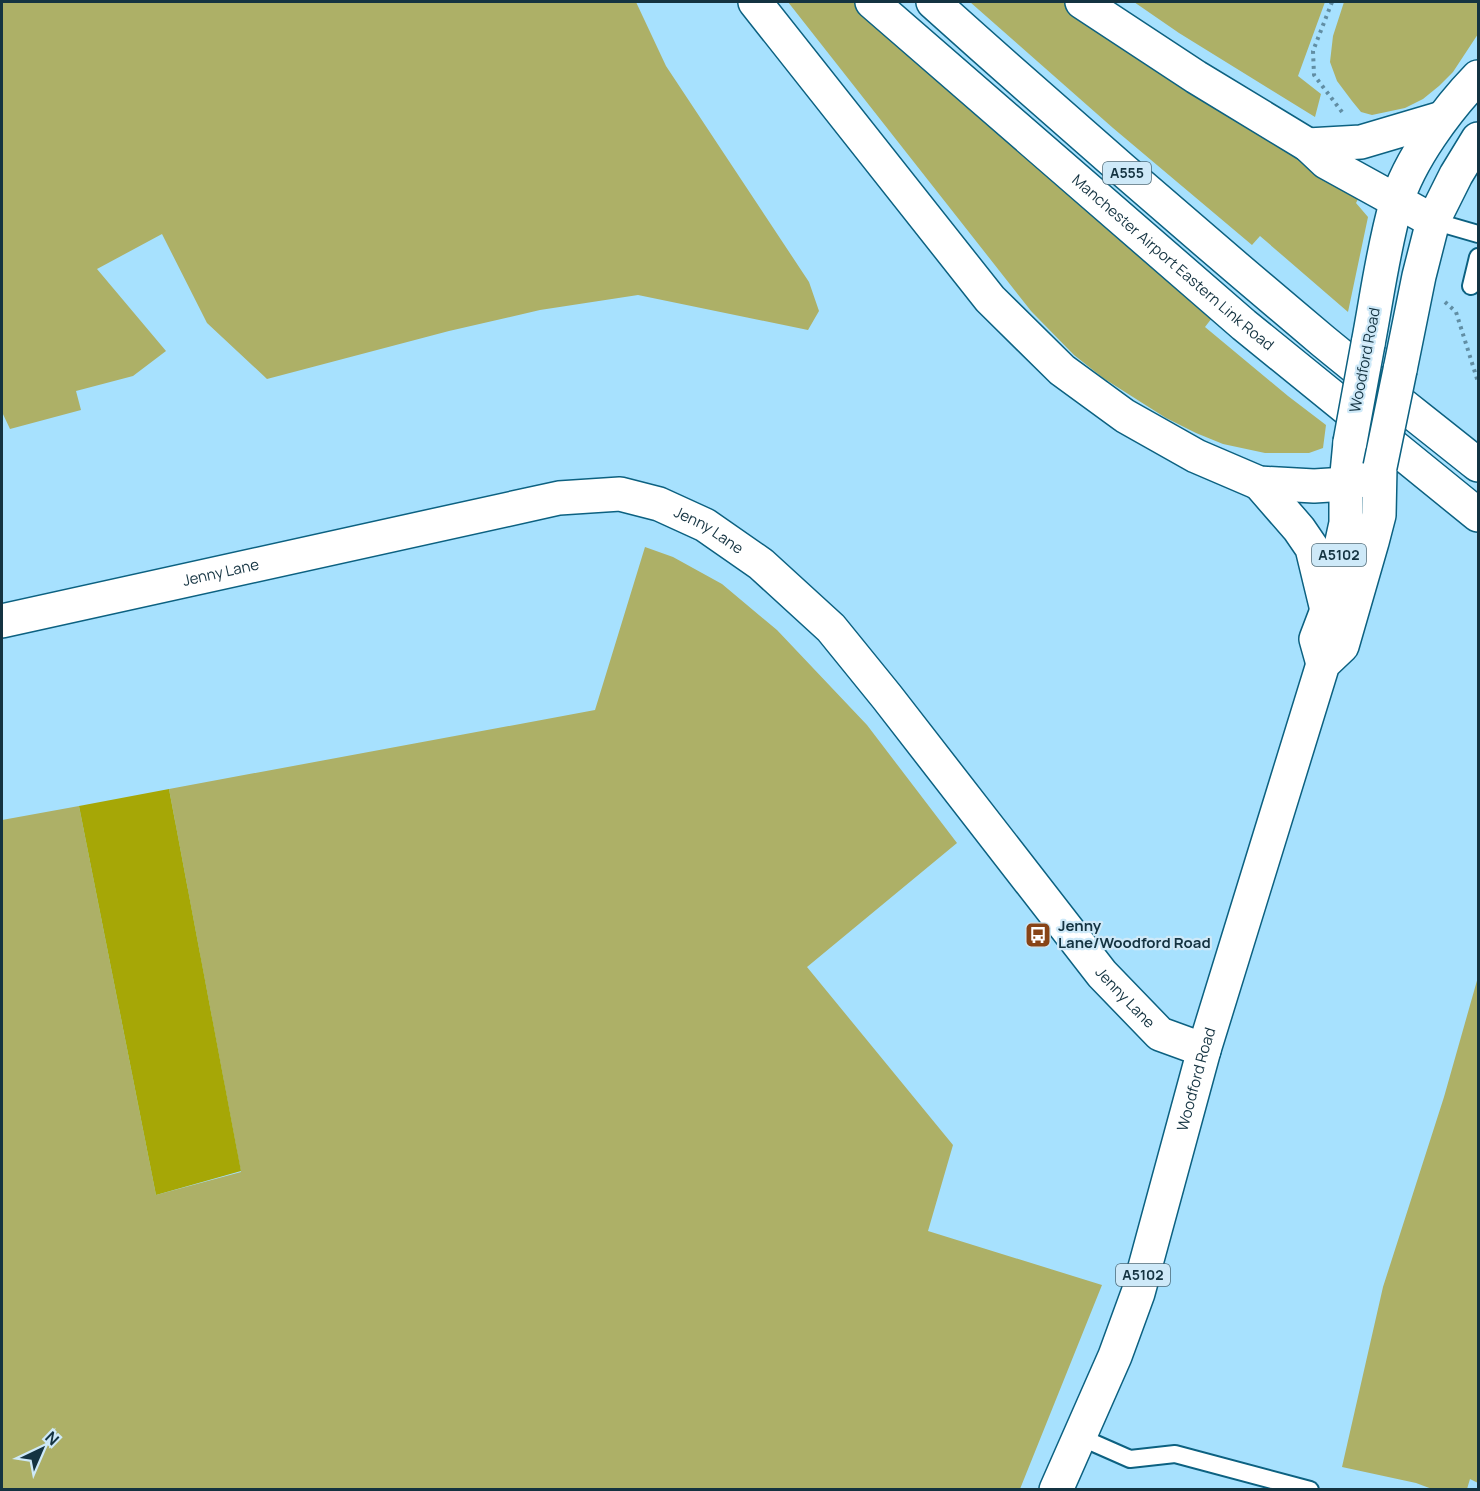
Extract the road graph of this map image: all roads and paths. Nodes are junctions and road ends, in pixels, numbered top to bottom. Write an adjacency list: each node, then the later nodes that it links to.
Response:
1 (755, 2): 20 (main road)
2 (872, 2): 22 (main road, Manchester Airport Eastern Link Road / A555)
3 (933, 2): 18 (main road, A555)
4 (1082, 2): 10 (main road)
5 (1332, 2): 7 (path)
6 (1479, 77): 8 (main road, Woodford Road / A5102)
7 (1344, 114)
8 (1442, 118): 10 (main road); 11 (main road, Woodford Road / A5102)
9 (1479, 139): 12 (main road, Woodford Road / A5102)
10 (1308, 145): 11 (main road)
11 (1396, 202): 12 (main road); 21 (main road, Woodford Road / A5102, bridge)
12 (1433, 221): 13 (lane); 19 (main road, Woodford Road / A5102, bridge)
13 (1479, 234)
14 (1479, 257): 15 (lane)
15 (1471, 286)
16 (1438, 296): 17 (path)
17 (1479, 382)
18 (1479, 465)
19 (1379, 471): 21 (main road); 25 (main road, Woodford Road / A5102)
20 (1259, 483): 21 (main road); 23 (main road)
21 (1346, 484): 23 (main road, Woodford Road / A5102)
22 (1479, 515)
23 (1327, 610): 25 (main road, Woodford Road / A5102)
24 (2, 621): 26 (main road, Jenny Lane)
25 (1323, 664): 26 (main road, Woodford Road / A5102)
26 (1204, 1050): 27 (main road, Woodford Road / A5102)
27 (1080, 1437): 28 (main road, Woodford Road / A5102); 29 (lane)
28 (1056, 1490)
29 (1310, 1490)

